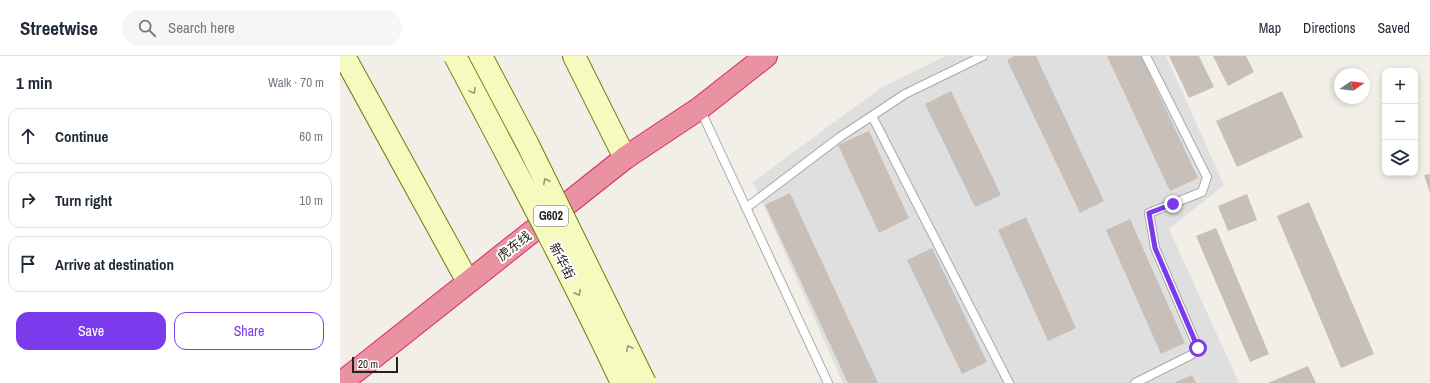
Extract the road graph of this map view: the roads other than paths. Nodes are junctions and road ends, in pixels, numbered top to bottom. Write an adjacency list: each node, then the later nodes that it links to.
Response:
1 (344, 56): 12 (main road)
2 (455, 56): 14 (main road, 新华街, one-way to 14, bridge)
3 (481, 56): 15 (main road, 新华街, one-way to 3, bridge)
4 (574, 56): 10 (main road)
5 (766, 56): 8 (highway, 虎东线 / G602)
6 (983, 56): 9 (lane)
7 (1146, 56): 18 (lane)
8 (700, 108): 10 (highway, 虎东线 / G602); 11 (lane)
9 (872, 116): 11 (lane); 17 (lane)
10 (625, 158): 12 (highway, 虎东线 / G602)
11 (746, 208): 16 (lane)
12 (468, 282): 13 (highway, 虎东线 / G602)
13 (342, 383)
14 (622, 383)
15 (646, 383)
16 (828, 383)
17 (1009, 383)
18 (1135, 383)

